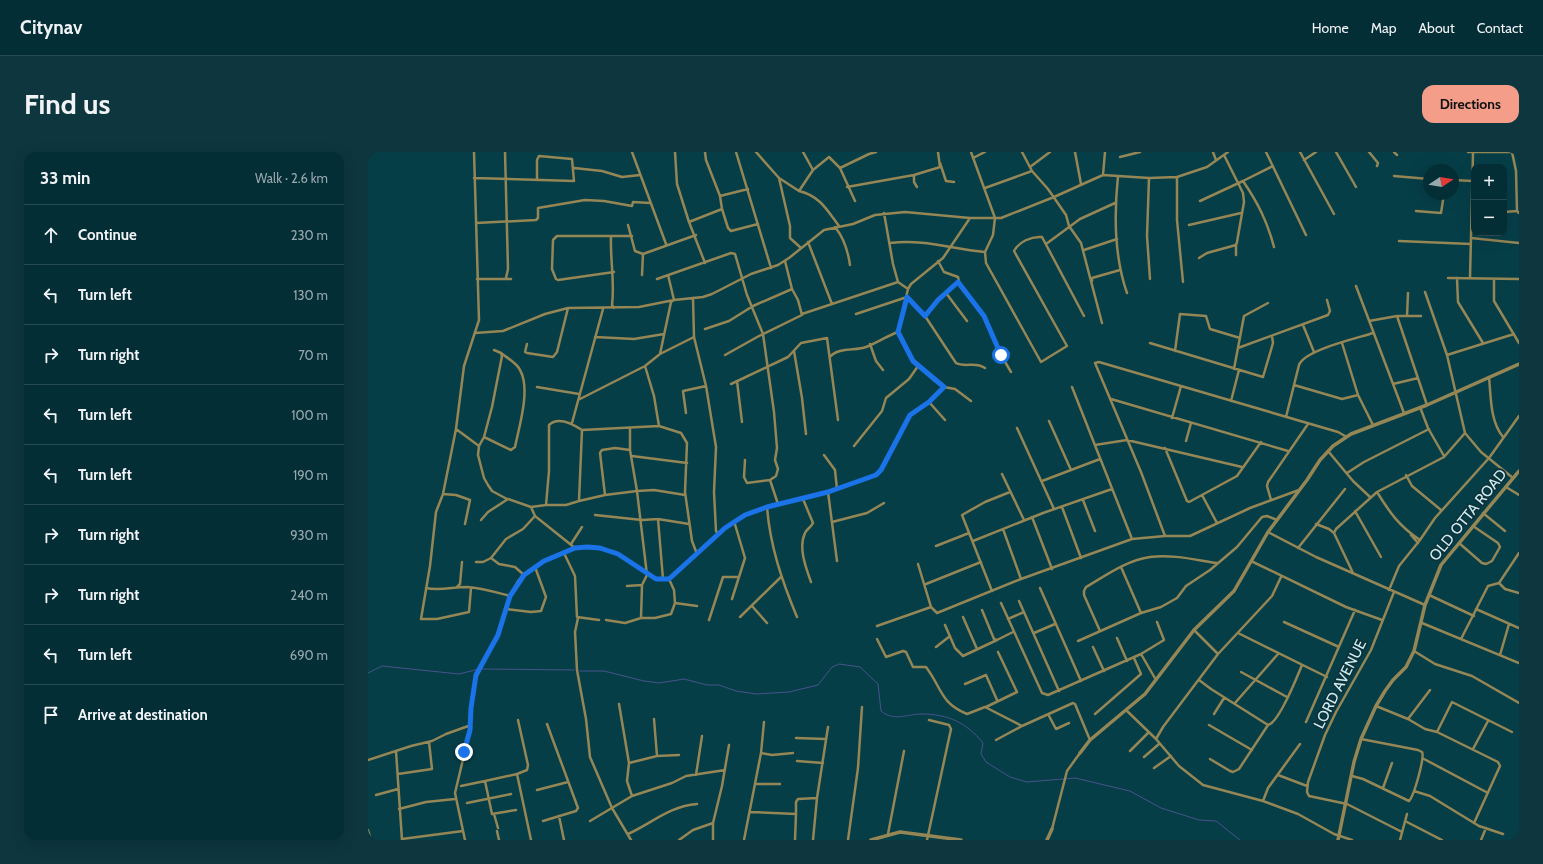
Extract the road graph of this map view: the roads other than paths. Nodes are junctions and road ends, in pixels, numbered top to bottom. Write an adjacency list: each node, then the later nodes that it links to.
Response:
1 (474, 152): 51 (street)
2 (505, 152): 52 (street)
3 (632, 152): 45 (street)
4 (675, 152): 86 (street)
5 (705, 152): 69 (street)
6 (736, 152): 67 (street)
7 (756, 152): 53 (street)
8 (803, 152): 43 (street)
9 (876, 152): 41 (street)
10 (938, 152): 36 (street)
11 (971, 152): 33 (street)
12 (985, 152): 33 (street)
13 (1022, 152): 42 (street)
14 (1050, 152): 42 (street)
15 (1075, 152): 61 (street)
16 (1105, 152): 47 (street)
17 (1140, 152): 32 (street)
18 (1213, 152): 34 (street)
19 (1228, 152): 30 (street)
20 (1266, 152): 38 (street)
21 (1300, 152): 35 (street)
22 (1316, 152): 35 (street)
23 (1336, 152): 66 (street)
24 (1369, 152): 39 (street)
25 (1394, 152): 31 (street)
26 (1468, 152): 29 (street)
27 (1512, 152): 28 (street); 29 (street); 80 (street)
28 (1515, 152)
29 (1473, 153): 37 (street)
30 (1224, 155): 34 (street); 62 (street)
31 (1397, 156)
32 (1120, 157)
33 (973, 158): 65 (street)
34 (1216, 160): 50 (street)
35 (1304, 160): 82 (street)
36 (940, 161): 46 (street); 60 (street)
37 (1473, 164)
38 (1273, 166): 58 (street); 95 (street)
39 (1377, 166)
40 (574, 168): 45 (street); 56 (street); 56 (street)
41 (840, 168): 43 (street); 63 (street)
42 (1030, 168): 44 (street)
43 (812, 170): 68 (street)
44 (1032, 171): 65 (street); 70 (street)
45 (640, 175): 74 (street)
46 (914, 175): 63 (street); 64 (street)
47 (1103, 175): 48 (street); 61 (street)
48 (1118, 176): 54 (street); 75 (street)
49 (1394, 176): 55 (street)
50 (1177, 177): 54 (street); 123 (street)
51 (474, 178): 52 (street); 87 (street)
52 (507, 178): 56 (street); 85 (street)
53 (779, 178): 68 (street); 110 (street)
54 (1149, 178): 136 (street)
55 (1423, 178)
56 (537, 180)
57 (1459, 180): 59 (street)
58 (1243, 181): 62 (street); 109 (street)
59 (1471, 181)
60 (954, 182)
61 (1082, 184): 70 (street)
62 (1238, 184): 73 (street); 81 (street)
63 (847, 187): 71 (street)
64 (917, 187)
65 (985, 188): 84 (street)
66 (1356, 188)
67 (748, 190): 69 (street); 88 (street)
68 (800, 191): 92 (street)
69 (720, 196): 76 (street)
70 (1054, 198): 84 (street); 93 (street)
71 (855, 200)
72 (1443, 200): 77 (street)
73 (1200, 201)
74 (650, 203): 85 (street); 103 (street)
75 (1115, 203): 93 (street); 99 (street)
76 (722, 209): 86 (street); 88 (street)
77 (1416, 211)
78 (884, 212): 83 (street); 92 (street); 104 (street)
79 (1507, 212): 80 (street)
80 (1518, 212)
81 (1242, 213): 90 (street); 107 (street)
82 (1334, 214)
83 (970, 218): 84 (street); 108 (street)
84 (995, 218): 111 (street)
85 (507, 222): 87 (street); 126 (street)
86 (689, 222): 94 (street)
87 (476, 223): 131 (street)
88 (758, 224): 120 (street)
89 (628, 225): 97 (street)
90 (1189, 225)
91 (835, 226): 92 (street); 100 (street); 119 (street)
92 (839, 226)
93 (1069, 226): 105 (street); 112 (street)
94 (696, 235): 103 (street); 118 (street)
95 (1306, 235)
96 (611, 236): 97 (street); 122 (street); 122 (street)
97 (632, 236): 113 (street)
98 (1471, 238): 102 (street); 106 (street)
99 (1117, 239): 112 (street); 121 (street)
100 (808, 242): 110 (street); 152 (street)
101 (1400, 242): 106 (street)
102 (1519, 243)
103 (666, 244): 113 (street)
104 (890, 244): 108 (street); 137 (street)
105 (1046, 244): 111 (street); 160 (street)
106 (1471, 244): 130 (street)
107 (1236, 245): 114 (street); 115 (street)
108 (949, 246): 111 (street); 117 (street)
109 (1274, 247)
110 (801, 248): 116 (street)
111 (985, 252)
112 (1084, 253): 139 (street)
113 (643, 254): 125 (street)
114 (1236, 255)
115 (1199, 258)
116 (785, 261): 120 (street); 141 (street)
117 (938, 261): 138 (street); 142 (street)
118 (706, 263): 124 (street); 127 (street)
119 (850, 265)
120 (771, 268): 127 (street)
121 (1120, 270): 139 (street); 145 (street)
122 (614, 272): 153 (street)
123 (1182, 272)
124 (668, 275): 133 (street); 149 (street)
125 (642, 276)
126 (506, 278): 131 (street); 132 (street)
127 (742, 278): 148 (street); 154 (street)
128 (1448, 278): 129 (street)
129 (1457, 278): 130 (street); 180 (street)
130 (1470, 278): 134 (street)
131 (478, 279): 170 (street)
132 (511, 279)
133 (657, 279)
134 (1494, 279): 135 (street); 174 (street)
135 (1519, 279)
136 (1150, 280)
137 (898, 282): 142 (street); 152 (street)
138 (958, 282): 144 (street); 203 (street)
139 (1092, 282): 166 (street)
140 (1356, 286): 165 (street)
141 (792, 289): 154 (street); 157 (street)
142 (908, 289): 147 (street)
143 (1426, 292): 193 (street)
144 (946, 293): 159 (street); 164 (street)
145 (1127, 293)
146 (1408, 293): 162 (street)
147 (907, 297): 158 (street); 159 (street); 169 (street)
148 (693, 298): 149 (street); 177 (street)
149 (674, 300): 153 (street); 172 (street)
150 (1327, 300): 167 (street)
151 (1268, 303): 178 (street)
152 (832, 304): 157 (street)
153 (613, 306): 156 (street)
154 (753, 306): 168 (street); 173 (street)
155 (568, 308): 156 (street); 170 (street); 182 (street)
156 (603, 308): 176 (street)
157 (802, 314): 173 (street)
158 (856, 314)
159 (925, 316): 199 (street)
160 (1084, 316)
161 (1397, 316): 162 (street); 165 (street); 205 (street)
162 (1407, 316): 163 (street)
163 (1421, 316)
164 (967, 321)
165 (1369, 321): 171 (street)
166 (1102, 323)
167 (1303, 325): 175 (street); 189 (street)
168 (705, 329)
169 (898, 332): 183 (street); 197 (street)
170 (475, 333): 241 (street)
171 (1374, 333): 179 (street); 208 (street)
172 (664, 334): 176 (street); 191 (street)
173 (763, 334): 192 (street); 198 (street)
174 (1514, 334): 180 (street); 181 (street)
175 (1272, 336): 185 (street); 202 (street)
176 (595, 337): 216 (street)
177 (694, 337): 191 (street); 210 (street)
178 (1240, 338): 185 (street); 188 (street)
179 (1342, 343): 189 (street); 217 (street)
180 (1483, 343): 193 (street)
181 (1519, 343)
182 (527, 344)
183 (870, 344): 194 (street); 201 (street)
184 (1150, 344): 188 (street)
185 (1238, 348): 200 (street)
186 (494, 350): 190 (street)
187 (794, 351): 194 (street); 198 (street); 245 (street)
188 (1175, 351): 200 (street)
189 (1314, 352): 209 (street)
190 (501, 354): 247 (street); 247 (street)
191 (660, 354): 196 (street)
192 (725, 355)
193 (1447, 355): 215 (street)
194 (830, 357): 230 (street)
195 (1519, 364): 204 (street)
196 (645, 366): 218 (street); 238 (street)
197 (918, 366): 213 (street); 254 (street)
198 (768, 367): 206 (street); 273 (street)
199 (985, 368)
200 (1234, 369): 202 (street)
201 (882, 370)
202 (1239, 370): 221 (street)
203 (1012, 372)
204 (1489, 377): 215 (street); 248 (street)
205 (1418, 378): 208 (street); 223 (street)
206 (737, 381): 207 (street); 233 (street)
207 (731, 384)
208 (1393, 384): 226 (street)
209 (1294, 385): 217 (street); 228 (street)
210 (706, 386): 225 (street); 329 (street)
211 (1181, 386): 219 (street); 221 (street); 229 (street)
212 (537, 387): 216 (street)
213 (944, 387): 220 (street); 222 (street)
214 (1072, 387): 252 (street)
215 (1456, 392): 223 (street); 244 (street)
216 (579, 394): 218 (street)
217 (1358, 395): 237 (street)
218 (580, 399): 234 (street)
219 (1111, 399): 229 (street); 249 (street)
220 (971, 401)
221 (1231, 401): 228 (street)
222 (929, 402): 231 (street); 276 (street)
223 (1427, 404): 224 (street)
224 (1420, 407): 226 (street); 242 (street)
225 (686, 413)
226 (1404, 413): 237 (street)
227 (1519, 416): 248 (street)
228 (1286, 417): 236 (street)
229 (1172, 418): 235 (street)
230 (838, 420)
231 (945, 420)
232 (1049, 421): 267 (street)
233 (742, 422)
234 (572, 423): 243 (street); 297 (street)
235 (1191, 423): 250 (street); 251 (street)
236 (1308, 424): 246 (street); 258 (street)
237 (1373, 425): 246 (street)
238 (660, 426): 239 (street); 265 (street)
239 (630, 428): 243 (street); 256 (street)
240 (1018, 428): 274 (street)
241 (456, 429): 253 (street); 284 (street)
242 (1429, 429): 261 (street); 269 (street)
243 (582, 430): 294 (street)
244 (1465, 433): 261 (street); 262 (street)
245 (806, 434)
246 (1345, 436): 257 (street)
247 (484, 437): 253 (street)
248 (1503, 437): 262 (street)
249 (1127, 440): 252 (street); 255 (street); 330 (street)
250 (1186, 441)
251 (1261, 442): 258 (street); 266 (street)
252 (1094, 445): 263 (street)
253 (479, 446): 290 (street)
254 (854, 446)
255 (1165, 448): 266 (street); 286 (street)
256 (630, 450): 260 (street); 285 (street)
257 (1328, 450): 269 (street); 279 (street)
258 (1288, 451): 293 (street)
259 (824, 455): 276 (street)
260 (632, 456): 265 (street); 280 (street)
261 (1444, 456): 271 (street)
262 (1489, 458): 272 (street); 302 (street)
263 (1100, 459): 267 (street); 277 (street)
264 (745, 460): 273 (street)
265 (687, 463): 288 (street)
266 (1242, 467): 286 (street)
267 (1071, 470): 274 (street)
268 (1519, 471): 272 (street, OLD OTTA ROAD)
269 (1347, 473): 289 (street)
270 (1002, 474): 282 (street)
271 (1406, 476): 283 (street); 302 (street)
272 (1513, 478): 275 (street, OLD OTTA ROAD)
273 (770, 480): 296 (street)
274 (1042, 481): 301 (street)
275 (1506, 487): 287 (street); 304 (street, OLD OTTA ROAD)
276 (837, 488): 281 (street)
277 (1112, 489): 292 (street); 331 (street)
278 (1345, 489): 318 (street)
279 (1300, 490): 293 (street); 312 (street)
280 (637, 491): 285 (street); 288 (street); 310 (street)
281 (828, 492): 291 (street); 314 (street)
282 (1010, 492): 311 (street); 327 (street)
283 (1377, 492): 289 (street); 333 (street)
284 (443, 494): 316 (street); 369 (street)
285 (605, 495): 294 (street)
286 (1202, 495): 315 (street)
287 (1519, 495)
288 (685, 496): 317 (street)
289 (1370, 497): 303 (street)
290 (508, 499): 298 (street); 309 (street)
291 (803, 499): 296 (street); 364 (street)
292 (1083, 500): 300 (street); 325 (street)
293 (1271, 500): 315 (street)
294 (579, 501): 297 (street)
295 (884, 503): 314 (street)
296 (778, 504): 299 (street)
297 (546, 505): 298 (street)
298 (531, 507): 306 (street)
299 (767, 507): 313 (street); 359 (street)
300 (1062, 507): 301 (street); 344 (street)
301 (1054, 509): 307 (street)
302 (1441, 510): 333 (street)
303 (1355, 512): 323 (street); 342 (street)
304 (1483, 513): 319 (street, OLD OTTA ROAD); 324 (street)
305 (595, 515): 310 (street)
306 (535, 516): 335 (street); 343 (street)
307 (1032, 517): 311 (street); 354 (street)
308 (658, 519): 310 (street); 317 (street); 361 (street)
309 (481, 520)
310 (642, 520): 357 (street)
311 (1024, 520): 321 (street)
312 (1277, 520): 326 (street); 350 (street)
313 (734, 521): 329 (street); 358 (street)
314 (832, 522): 348 (street)
315 (1217, 523): 330 (street)
316 (464, 524)
317 (688, 524): 341 (street)
318 (1316, 524): 322 (street); 338 (street)
319 (1472, 525): 334 (street, OLD OTTA ROAD); 334 (street)
320 (582, 527): 335 (street)
321 (1003, 529): 332 (street); 363 (street)
322 (1330, 529): 323 (street); 328 (street)
323 (1336, 529): 328 (street)
324 (1505, 531)
325 (1095, 532)
326 (1268, 532): 338 (street); 345 (street)
327 (969, 533): 332 (street); 336 (street)
328 (1334, 533): 355 (street)
329 (718, 534): 341 (street)
330 (1165, 536): 331 (street)
331 (1132, 539): 344 (street)
332 (973, 541): 349 (street)
333 (1419, 541): 373 (street)
334 (1458, 543): 377 (street, OLD OTTA ROAD)
335 (571, 544): 337 (street)
336 (936, 546)
337 (575, 548): 339 (street); 357 (street)
338 (1298, 548): 355 (street)
339 (564, 553): 352 (street); 397 (street)
340 (1519, 553): 365 (street)
341 (697, 554): 362 (street)
342 (1381, 557)
343 (491, 558): 347 (street); 356 (street)
344 (1081, 558): 354 (street)
345 (1251, 561): 360 (street); 413 (street)
346 (462, 562): 370 (street)
347 (476, 562)
348 (837, 562)
349 (981, 562): 366 (street); 374 (street)
350 (1218, 563): 353 (street); 392 (street)
351 (918, 564): 366 (street)
352 (535, 567): 356 (street); 387 (street)
353 (1121, 568): 392 (street); 414 (street)
354 (1052, 569): 363 (street)
355 (1353, 573): 373 (street)
356 (524, 575): 378 (street)
357 (647, 575): 361 (street); 367 (street)
358 (739, 577): 379 (street); 402 (street)
359 (780, 577): 384 (street); 395 (street)
360 (1281, 577): 390 (street); 417 (street)
361 (663, 579): 362 (street)
362 (669, 579): 381 (street)
363 (1021, 580): 374 (street)
364 (811, 582)
365 (1499, 583): 376 (street); 388 (street)
366 (925, 584): 386 (street)
367 (642, 585): 368 (street); 398 (street)
368 (627, 586)
369 (426, 588): 370 (street); 371 (street)
370 (457, 588): 371 (street)
371 (471, 588): 378 (street)
372 (1040, 588): 408 (street)
373 (1389, 590): 375 (street)
374 (992, 591): 386 (street)
375 (1394, 592): 385 (street); 403 (street, LORD AVENUE)
376 (1519, 593)
377 (1429, 595): 385 (street, OLD OTTA ROAD); 393 (street)
378 (510, 596): 387 (street)
379 (732, 599)
380 (1020, 601): 391 (street)
381 (675, 603): 383 (street); 398 (street)
382 (1001, 603): 399 (street)
383 (697, 606)
384 (752, 606): 394 (street); 407 (street)
385 (1425, 606): 406 (street, OLD OTTA ROAD)
386 (931, 607): 411 (street)
387 (505, 609): 470 (street)
388 (1476, 609): 393 (street); 409 (street)
389 (982, 610): 422 (street)
390 (1355, 610): 403 (street); 426 (street)
391 (1024, 612): 399 (street); 416 (street)
392 (1141, 613): 414 (street)
393 (1474, 616): 421 (street)
394 (740, 617)
395 (797, 617)
396 (963, 617): 427 (street)
397 (578, 618): 400 (street); 536 (street)
398 (641, 618): 401 (street)
399 (1008, 619): 415 (street)
400 (599, 620)
401 (606, 620)
402 (709, 620)
403 (1382, 620): 520 (street, LORD AVENUE)
404 (1156, 622): 430 (street)
405 (1284, 622): 426 (street)
406 (1422, 623): 421 (street); 428 (street, OLD OTTA ROAD)
407 (767, 624)
408 (1056, 624): 416 (street); 444 (street)
409 (1509, 624): 412 (street); 433 (street)
410 (945, 625): 418 (street)
411 (877, 626)
412 (1519, 628)
413 (1194, 630): 431 (street); 441 (street)
414 (1100, 631): 423 (street)
415 (1013, 632): 422 (street); 447 (street)
416 (1034, 633): 447 (street)
417 (1238, 633): 431 (street); 432 (street)
418 (950, 636): 424 (street); 427 (street)
419 (1117, 638): 435 (street)
420 (877, 639): 456 (street)
421 (1461, 639): 433 (street)
422 (997, 640): 427 (street)
423 (1078, 641)
424 (936, 647)
425 (1093, 647): 438 (street)
426 (1339, 647): 440 (street)
427 (976, 649)
428 (1414, 651): 452 (street); 454 (street, OLD OTTA ROAD)
429 (998, 652): 450 (street)
430 (1141, 654): 434 (street); 441 (street)
431 (1218, 654): 442 (street)
432 (1278, 654): 437 (street); 443 (street)
433 (1500, 655): 436 (street)
434 (1134, 658): 435 (street); 459 (street)
435 (1127, 661): 438 (street)
436 (1519, 663)
437 (1302, 666): 440 (street); 448 (street)
438 (1104, 671): 444 (street)
439 (1241, 672): 443 (street)
440 (1327, 677): 467 (street)
441 (1156, 680): 457 (street)
442 (1199, 680): 449 (street); 481 (street)
443 (1255, 680): 448 (street); 451 (street)
444 (1080, 682): 447 (street)
445 (965, 684): 450 (street)
446 (1430, 690): 462 (street)
447 (1059, 691)
448 (1287, 697): 472 (street)
449 (1224, 698): 451 (street); 460 (street)
450 (997, 700): 456 (street)
451 (1235, 703): 472 (street)
452 (1519, 703)
453 (619, 704): 505 (street)
454 (1376, 706): 462 (street); 482 (street, OLD OTTA ROAD)
455 (862, 707): 571 (street)
456 (985, 707): 473 (street)
457 (1126, 710): 477 (street); 484 (street)
458 (1048, 714): 468 (street); 473 (street); 484 (street)
459 (1095, 714)
460 (1214, 714)
461 (654, 718): 498 (street)
462 (1408, 719): 475 (street)
463 (518, 720): 511 (street)
464 (929, 720): 556 (street)
465 (1488, 721): 475 (street); 476 (street); 489 (street)
466 (764, 722): 494 (street)
467 (1306, 722)
468 (1069, 723)
469 (547, 724): 516 (street)
470 (471, 725): 485 (street); 531 (street)
471 (1209, 725): 492 (street)
472 (1268, 725): 492 (street)
473 (1022, 726): 483 (street)
474 (828, 727): 480 (street)
475 (1437, 732): 489 (street)
476 (1512, 732)
477 (1148, 733): 481 (street); 491 (street)
478 (702, 736): 512 (street)
479 (796, 738): 480 (street)
480 (826, 739): 506 (street)
481 (1156, 739): 486 (street)
482 (1361, 739): 502 (street); 514 (street, OLD OTTA ROAD)
483 (996, 740)
484 (1090, 740): 496 (street)
485 (429, 742): 493 (street); 510 (street)
486 (1159, 744): 499 (street); 500 (street)
487 (1300, 744): 513 (street)
488 (729, 746): 509 (street)
489 (1473, 749): 525 (street)
490 (904, 750): 555 (street)
491 (1130, 750)
492 (1252, 750): 501 (street)
493 (396, 751): 503 (street); 510 (street)
494 (761, 753): 495 (street); 517 (street)
495 (793, 753)
496 (1080, 753): 550 (street)
497 (679, 755): 498 (street)
498 (658, 756): 505 (street)
499 (1171, 756): 508 (street); 532 (street)
500 (1144, 757)
501 (1210, 759)
502 (1424, 759): 524 (street); 525 (street)
503 (368, 760)
504 (798, 761): 506 (street)
505 (628, 763): 528 (street)
506 (823, 763): 530 (street)
507 (1392, 763): 521 (street)
508 (1154, 768)
509 (725, 770): 512 (street); 547 (street)
510 (398, 774): 522 (street)
511 (516, 774): 515 (street); 563 (street)
512 (696, 775): 528 (street)
513 (1278, 775): 520 (street); 532 (street)
514 (1352, 776): 521 (street); 535 (street, OLD OTTA ROAD)
515 (485, 781): 519 (street); 529 (street)
516 (568, 782): 523 (street); 543 (street)
517 (754, 784): 518 (street); 539 (street)
518 (780, 784)
519 (461, 786)
520 (1307, 786): 535 (street)
521 (1383, 788): 524 (street)
522 (398, 789): 527 (street); 537 (street)
523 (537, 790)
524 (1414, 791): 548 (street)
525 (1488, 793): 548 (street)
526 (511, 794): 529 (street)
527 (376, 795)
528 (632, 796): 536 (street)
529 (488, 798): 533 (street); 540 (street)
530 (817, 798): 541 (street); 570 (street)
531 (455, 799): 537 (street); 552 (street)
532 (1263, 801): 557 (street)
533 (467, 803)
534 (697, 804): 554 (street)
535 (1347, 804): 553 (street); 557 (street, OLD OTTA ROAD)
536 (612, 808): 545 (street); 554 (street)
537 (399, 809): 559 (street)
538 (516, 810): 540 (street)
539 (750, 812): 541 (street); 568 (street)
540 (494, 814): 562 (street)
541 (796, 814): 569 (street)
542 (1407, 814): 546 (street)
543 (558, 816): 544 (street); 564 (street)
544 (543, 821)
545 (590, 821)
546 (1405, 821): 553 (street); 580 (street)
547 (713, 823): 566 (street); 567 (street)
548 (1474, 823): 549 (street)
549 (1486, 828): 558 (street); 581 (street)
550 (1052, 829): 575 (street); 576 (street)
551 (368, 830): 560 (street)
552 (463, 831): 559 (street); 561 (street)
553 (1402, 832): 579 (street)
554 (628, 834): 565 (street)
555 (888, 834): 556 (street); 572 (street)
556 (927, 834): 573 (street); 574 (street)
557 (1339, 834): 577 (street, OLD OTTA ROAD); 578 (street)
558 (1503, 834)
559 (402, 839)
560 (371, 840)
561 (465, 840)
562 (499, 840)
563 (531, 840)
564 (564, 840)
565 (632, 840)
566 (679, 840)
567 (713, 840)
568 (744, 840)
569 (794, 840)
570 (813, 840)
571 (848, 840)
572 (871, 840)
573 (927, 840)
574 (960, 840)
575 (1047, 840)
576 (1050, 840)
577 (1338, 840)
578 (1352, 840)
579 (1400, 840)
580 (1442, 840)
581 (1481, 840)

